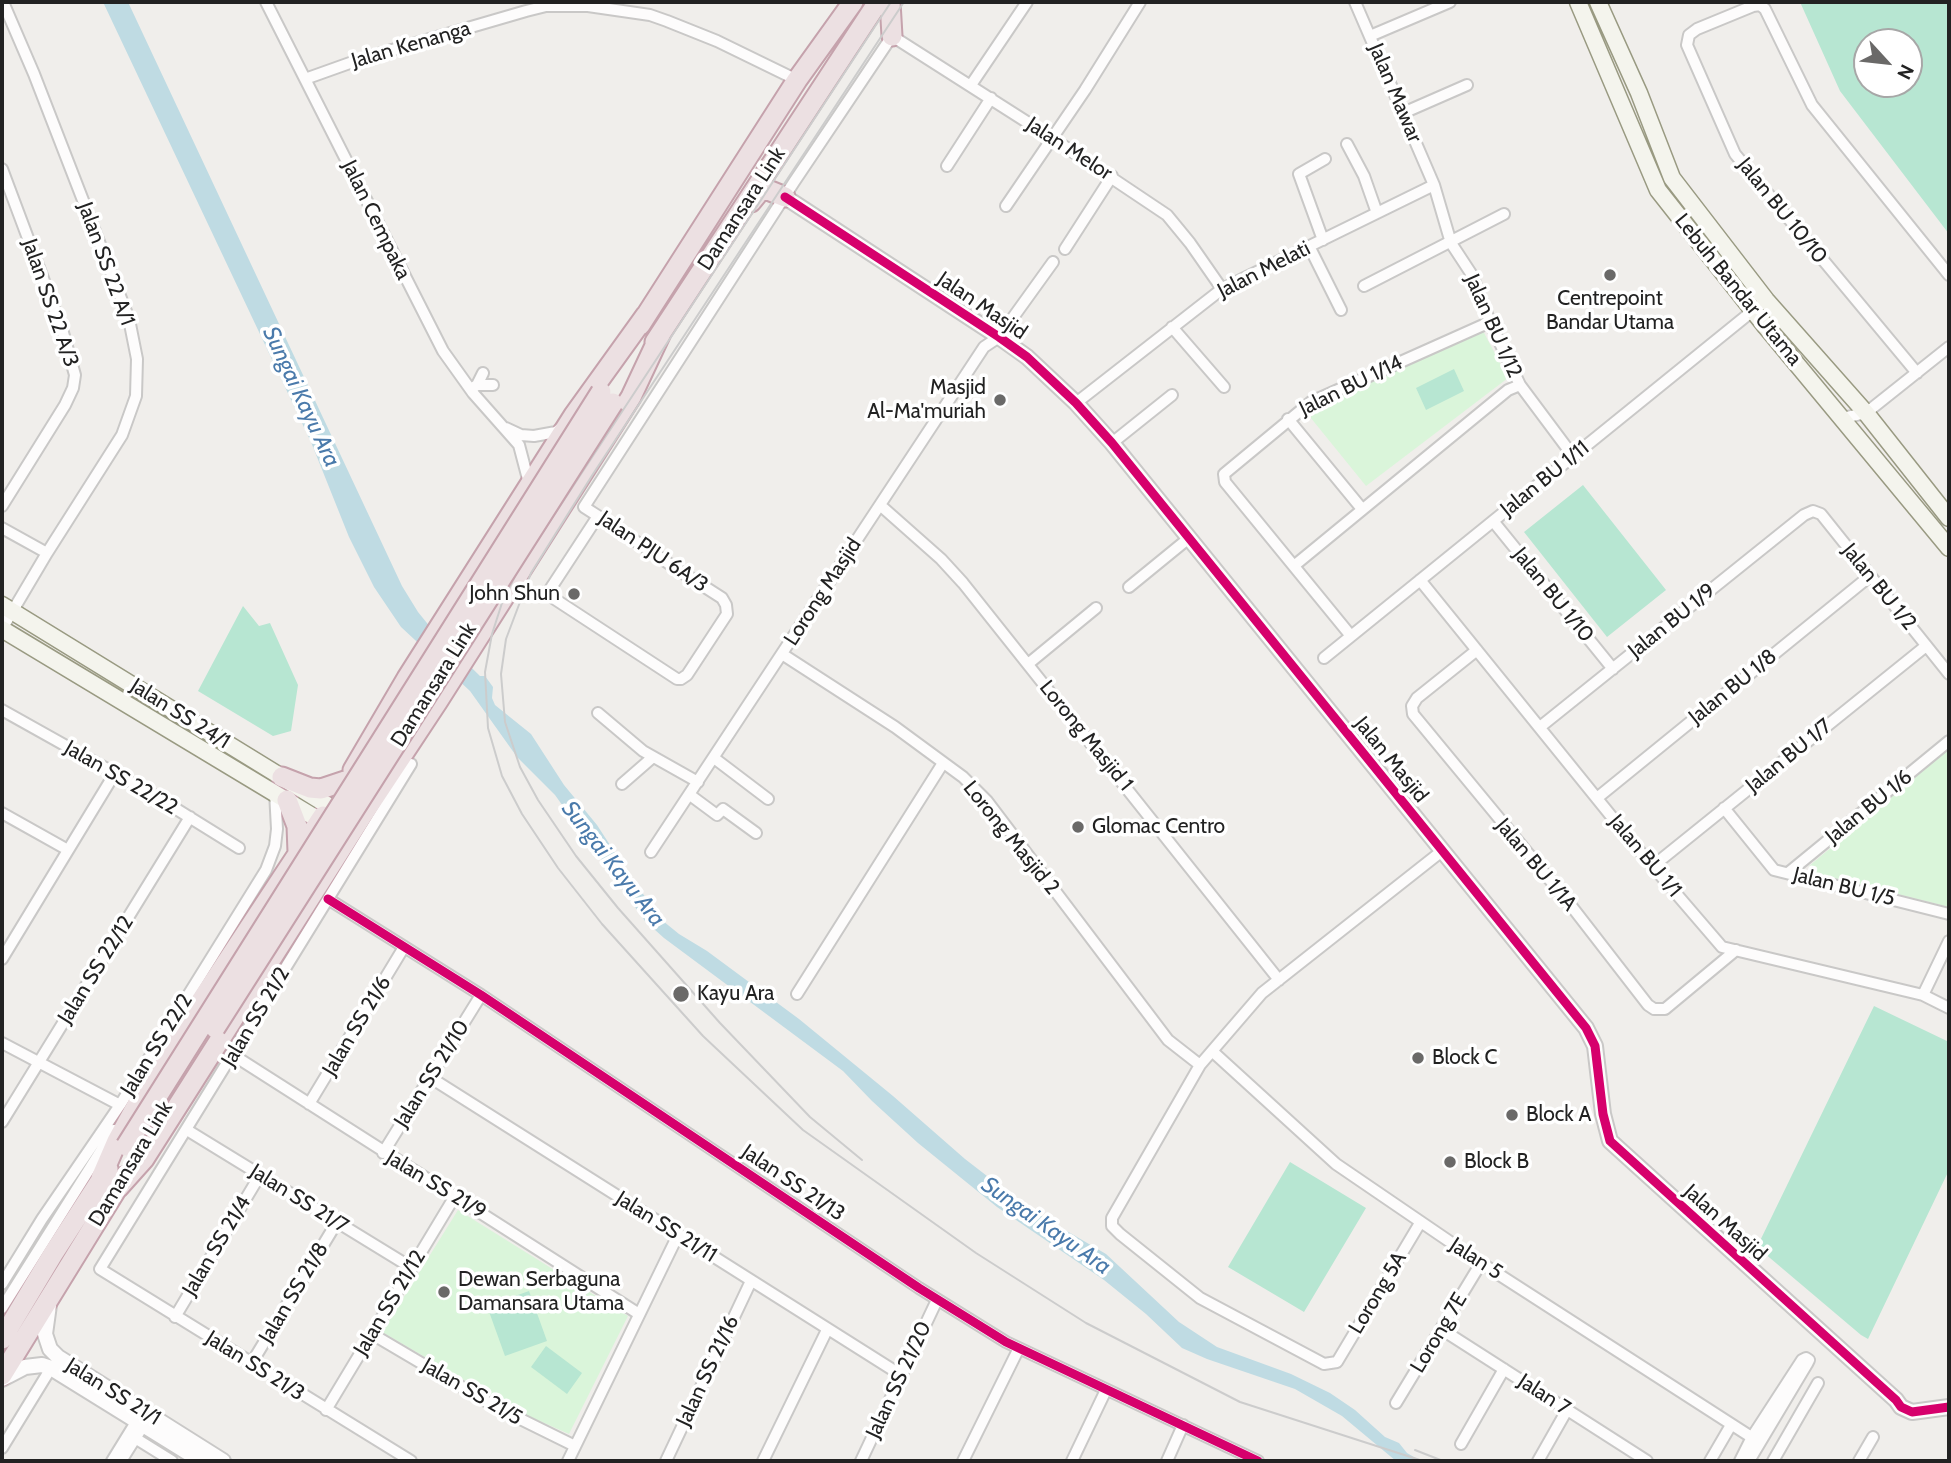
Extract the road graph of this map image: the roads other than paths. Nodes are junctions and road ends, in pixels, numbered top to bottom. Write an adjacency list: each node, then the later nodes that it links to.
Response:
1 (3, 2): 79 (street, Jalan SS 22 A/1)
2 (266, 2): 16 (street, Jalan Cempaka)
3 (853, 2): 17 (highway, Damansara Link)
4 (878, 2): 33 (highway, Damansara Link)
5 (890, 2): 15 (highway)
6 (1027, 2): 18 (street)
7 (1140, 2): 22 (street)
8 (1355, 2): 14 (street, Jalan Mawar)
9 (1450, 2): 14 (street)
10 (1579, 2): 44 (main road, Lebuh Bandar Utama)
11 (1598, 2): 13 (main road, Lebuh Bandar Utama)
12 (1615, 2): 13 (main road)
13 (1608, 25): 42 (main road, Lebuh Bandar Utama)
14 (1370, 36): 21 (street, Jalan Mawar)
15 (892, 37): 18 (street, Jalan Melor); 29 (street)
16 (305, 79): 17 (street, Jalan Kenanga); 55 (street, Jalan Cempaka)
17 (797, 80): 45 (highway, Damansara Link)
18 (971, 85): 20 (street, Jalan Melor)
19 (1467, 85): 21 (street)
20 (991, 98): 22 (street, Jalan Melor); 25 (street)
21 (1403, 113): 28 (street, Jalan Mawar)
22 (1052, 138): 27 (street, Jalan Melor); 30 (street)
23 (1347, 144): 31 (street)
24 (1325, 159): 34 (street)
25 (947, 166)
26 (2, 169): 70 (street, Jalan SS 22 A/3)
27 (1112, 176): 37 (street); 41 (street, Jalan Melor)
28 (1434, 185): 31 (street, Jalan Melati); 35 (street, Jalan BU 1/12)
29 (785, 197): 33 (highway); 49 (street, Jalan Masjid); 73 (street, Jalan PJU 6A/3)
30 (1006, 206)
31 (1377, 213): 34 (street, Jalan Melati)
32 (1504, 215): 35 (street)
33 (733, 223): 48 (highway, Damansara Link)
34 (1323, 240): 36 (street, Jalan Melati)
35 (1451, 243): 40 (street); 46 (street, Jalan BU 1/12)
36 (1309, 246): 41 (street, Jalan Melati); 43 (street)
37 (1065, 249)
38 (1053, 262): 49 (street, Lorong Masjid)
39 (1949, 275): 52 (street, Jalan BU 10/10)
40 (1364, 286)
41 (1222, 289): 47 (street, Jalan Melati)
42 (1766, 300): 44 (street, Jalan BU 1/11); 60 (main road, Lebuh Bandar Utama)
43 (1341, 310)
44 (1752, 311): 62 (main road, Lebuh Bandar Utama); 67 (street, Jalan BU 1/11)
45 (646, 315): 58 (highway, Damansara Link); 61 (highway)
46 (1490, 322): 54 (street, Jalan BU 1/12); 63 (street, Jalan BU 1/14)
47 (1172, 327): 56 (street); 59 (street, Jalan Melati)
48 (661, 332): 58 (highway, Damansara Link); 106 (highway)
49 (999, 337): 59 (street, Jalan Masjid); 69 (street, Lorong Masjid)
50 (1949, 347): 52 (street)
51 (482, 373): 55 (street)
52 (1917, 373): 60 (street)
53 (493, 385): 55 (street)
54 (1520, 386): 67 (street, Jalan BU 1/12); 71 (street)
55 (474, 387): 64 (street, Jalan Cempaka)
56 (1224, 387)
57 (1172, 395): 66 (street)
58 (607, 397): 150 (highway, Damansara Link, bridge)
59 (1076, 403): 66 (street, Jalan Masjid)
60 (1866, 413): 62 (street); 65 (street); 74 (main road, Lebuh Bandar Utama)
61 (574, 415): 64 (street); 68 (highway)
62 (1842, 418): 65 (main road, Lebuh Bandar Utama)
63 (1288, 419): 71 (street); 80 (street, Jalan BU 1/14)
64 (504, 426): 68 (street, Jalan Cempaka)
65 (1859, 437): 78 (main road, Lebuh Bandar Utama)
66 (1112, 443): 77 (street, Jalan Masjid)
67 (1573, 456): 75 (street, Jalan BU 1/11)
68 (529, 485): 99 (highway)
69 (880, 505): 90 (street, Lorong Masjid); 92 (street, Lorong Masjid 1)
70 (2, 506)
71 (1362, 509): 80 (street)
72 (1804, 515): 81 (street, Jalan BU 1/2); 93 (street, Jalan BU 1/9)
73 (598, 516): 73 (street, Jalan PJU 6A/3)
74 (1949, 518)
75 (1493, 521): 82 (street, Jalan BU 1/11); 93 (street, Jalan BU 1/10)
76 (2, 528): 79 (street)
77 (1189, 538): 83 (street); 121 (street, Jalan Masjid)
78 (1949, 548)
79 (47, 553): 84 (street, Jalan SS 22 A/1)
80 (1294, 565): 87 (street, Jalan BU 1/14)
81 (1870, 576): 88 (street, Jalan BU 1/2); 111 (street, Jalan BU 1/8)
82 (1420, 580): 87 (street, Jalan BU 1/11); 89 (street, Jalan BU 1/1)
83 (1129, 587)
84 (7, 608): 86 (street, Jalan SS 22 A/1); 109 (main road, Jalan SS 24/1)
85 (1096, 608): 92 (street)
86 (2, 629): 109 (main road, Jalan SS 24/1)
87 (1351, 636): 91 (street, Jalan BU 1/11)
88 (1926, 646): 94 (street, Jalan BU 1/2); 113 (street, Jalan BU 1/7)
89 (1477, 650): 97 (street, Jalan BU 1/1); 132 (street, Jalan BU 1/1A)
90 (782, 653): 101 (street, Lorong Masjid); 102 (street, Lorong Masjid 2)
91 (1324, 658)
92 (1028, 664): 134 (street, Lorong Masjid 1)
93 (1613, 669): 97 (street, Jalan BU 1/9)
94 (1949, 674)
95 (2, 710): 104 (street, Jalan SS 22/22)
96 (598, 713): 100 (street)
97 (1540, 727): 111 (street, Jalan BU 1/1)
98 (1949, 741): 125 (street, Jalan BU 1/6)
99 (360, 757): 105 (highway); 106 (highway)
100 (653, 757): 107 (street); 108 (street)
101 (713, 758): 107 (street, Lorong Masjid); 112 (street)
102 (943, 763): 135 (street); 144 (street, Lorong Masjid 2)
103 (411, 764): 127 (street, Jalan SS 21/2)
104 (115, 773): 116 (street, Jalan SS 22/22); 120 (street)
105 (345, 781): 109 (highway); 115 (highway)
106 (384, 782): 117 (highway)
107 (698, 782): 110 (street, Lorong Masjid)
108 (622, 784)
109 (282, 790): 115 (main road, Jalan SS 24/1); 115 (main road, Jalan SS 24/1); 122 (highway); 147 (street, Jalan SS 22/2)
110 (690, 794): 118 (street); 123 (street, Lorong Masjid)
111 (1597, 798): 124 (street, Jalan BU 1/1)
112 (768, 799)
113 (1724, 808): 124 (street, Jalan BU 1/7); 125 (street, Jalan BU 1/5)
114 (2, 813): 120 (street)
115 (325, 814): 117 (main road, Jalan SS 24/1); 122 (highway)
116 (190, 817): 119 (street, Jalan SS 22/22); 142 (street, Jalan SS 22/12)
117 (353, 831): 128 (highway)
118 (756, 833)
119 (239, 848)
120 (68, 850): 133 (street)
121 (1442, 851): 134 (street); 181 (street, Jalan Masjid)
122 (298, 852): 126 (highway)
123 (651, 852)
124 (1653, 866): 132 (street, Jalan BU 1/1)
125 (1788, 873): 129 (street, Jalan BU 1/5)
126 (270, 895): 128 (highway); 143 (highway)
127 (328, 899): 131 (street, Jalan SS 21/13); 141 (street, Jalan SS 21/2)
128 (302, 914): 154 (highway)
129 (1949, 914)
130 (1949, 941): 137 (street)
131 (404, 947): 136 (street, Jalan SS 21/13); 146 (street, Jalan SS 21/6)
132 (1736, 950): 137 (street, Jalan BU 1/1)
133 (2, 959)
134 (1279, 980): 140 (street)
135 (797, 994)
136 (481, 995): 145 (street, Jalan SS 21/10); 165 (street, Jalan SS 21/13)
137 (1923, 995): 138 (street, Jalan BU 1/1)
138 (1949, 1008)
139 (2, 1043): 142 (street)
140 (1212, 1051): 144 (street); 157 (street, Jalan 5)
141 (233, 1055): 146 (street, Jalan SS 21/9); 149 (street, Jalan SS 21/2)
142 (39, 1062): 147 (street); 148 (street, Jalan SS 22/12)
143 (160, 1063): 153 (highway); 166 (street)
144 (1200, 1065): 157 (street, Lorong 5A)
145 (431, 1078): 151 (street, Jalan SS 21/10); 158 (street, Jalan SS 21/11)
146 (309, 1104): 151 (street, Jalan SS 21/9)
147 (120, 1105): 163 (street, Jalan SS 22/2)
148 (2, 1122)
149 (187, 1130): 152 (street, Jalan SS 21/7); 161 (street, Jalan SS 21/2)
150 (131, 1150): 153 (highway, Damansara Link); 154 (highway, Damansara Link)
151 (383, 1153): 155 (street, Jalan SS 21/9)
152 (260, 1175): 156 (street, Jalan SS 21/7); 168 (street, Jalan SS 21/4)
153 (101, 1178): 172 (highway, Damansara Link)
154 (118, 1188): 164 (highway, Damansara Link)
155 (455, 1196): 160 (street, Jalan SS 21/12); 167 (street, Jalan SS 21/9)
156 (337, 1222): 160 (street, Jalan SS 21/7); 174 (street, Jalan SS 21/8)
157 (1420, 1223): 159 (street, Jalan 5)
158 (678, 1235): 162 (street, Jalan SS 21/11); 167 (street)
159 (1481, 1263): 169 (street, Lorong 7E); 187 (street, Jalan 5)
160 (412, 1268): 171 (street, Jalan SS 21/12)
161 (100, 1269): 168 (street, Jalan SS 21/3)
162 (751, 1281): 170 (street, Jalan SS 21/11); 203 (street, Jalan SS 21/16)
163 (2, 1284)
164 (51, 1297): 178 (highway, Damansara Link); 200 (street, Jalan SS 21/1)
165 (937, 1300): 173 (street, Jalan SS 21/13); 177 (street, Jalan SS 21/20)
166 (2, 1308)
167 (639, 1314): 193 (street)
168 (175, 1317): 174 (street, Jalan SS 21/3)
169 (1441, 1329): 176 (street, Jalan 7); 183 (street, Lorong 7E)
170 (827, 1330): 177 (street, Jalan SS 21/11); 204 (street)
171 (372, 1334): 185 (street, Jalan SS 21/12); 193 (street, Jalan SS 21/5)
172 (2, 1339)
173 (1018, 1350): 180 (street, Jalan SS 21/13); 206 (street)
174 (251, 1364): 185 (street, Jalan SS 21/3)
175 (51, 1368): 178 (street, Jalan SS 21/1); 189 (street, Jalan SS 21/1); 194 (street)
176 (1504, 1369): 186 (street, Jalan 7); 192 (street)
177 (901, 1375): 205 (street, Jalan SS 21/20)
178 (2, 1377)
179 (1818, 1382): 216 (street)
180 (1106, 1390): 188 (street, Jalan SS 21/13); 207 (street)
181 (1896, 1400): 182 (street); 184 (street, Jalan Masjid)
182 (1949, 1401)
183 (1396, 1403)
184 (1949, 1407)
185 (326, 1410): 201 (street, Jalan SS 21/3)
186 (1567, 1410): 195 (street, Jalan 7); 210 (street)
187 (1731, 1424): 191 (street, Jalan 5); 213 (street)
188 (1183, 1425): 208 (street); 209 (street, Jalan SS 21/13)
189 (138, 1429): 196 (street); 197 (street); 198 (street); 199 (street, Jalan SS 21/1)
190 (1873, 1437): 217 (street)
191 (1755, 1439): 191 (street); 214 (street); 215 (street)
192 (1461, 1444)
193 (575, 1446): 202 (street)
194 (2, 1448)
195 (1629, 1450): 211 (street); 212 (street, Jalan 7)
196 (112, 1461)
197 (121, 1461)
198 (172, 1461)
199 (201, 1461)
200 (223, 1461)
201 (411, 1461)
202 (568, 1461)
203 (666, 1461)
204 (763, 1461)
205 (861, 1461)
206 (963, 1461)
207 (1072, 1461)
208 (1167, 1461)
209 (1258, 1461)
210 (1538, 1461)
211 (1622, 1461)
212 (1647, 1461)
213 (1710, 1461)
214 (1740, 1461)
215 (1749, 1461)
216 (1773, 1461)
217 (1859, 1461)

